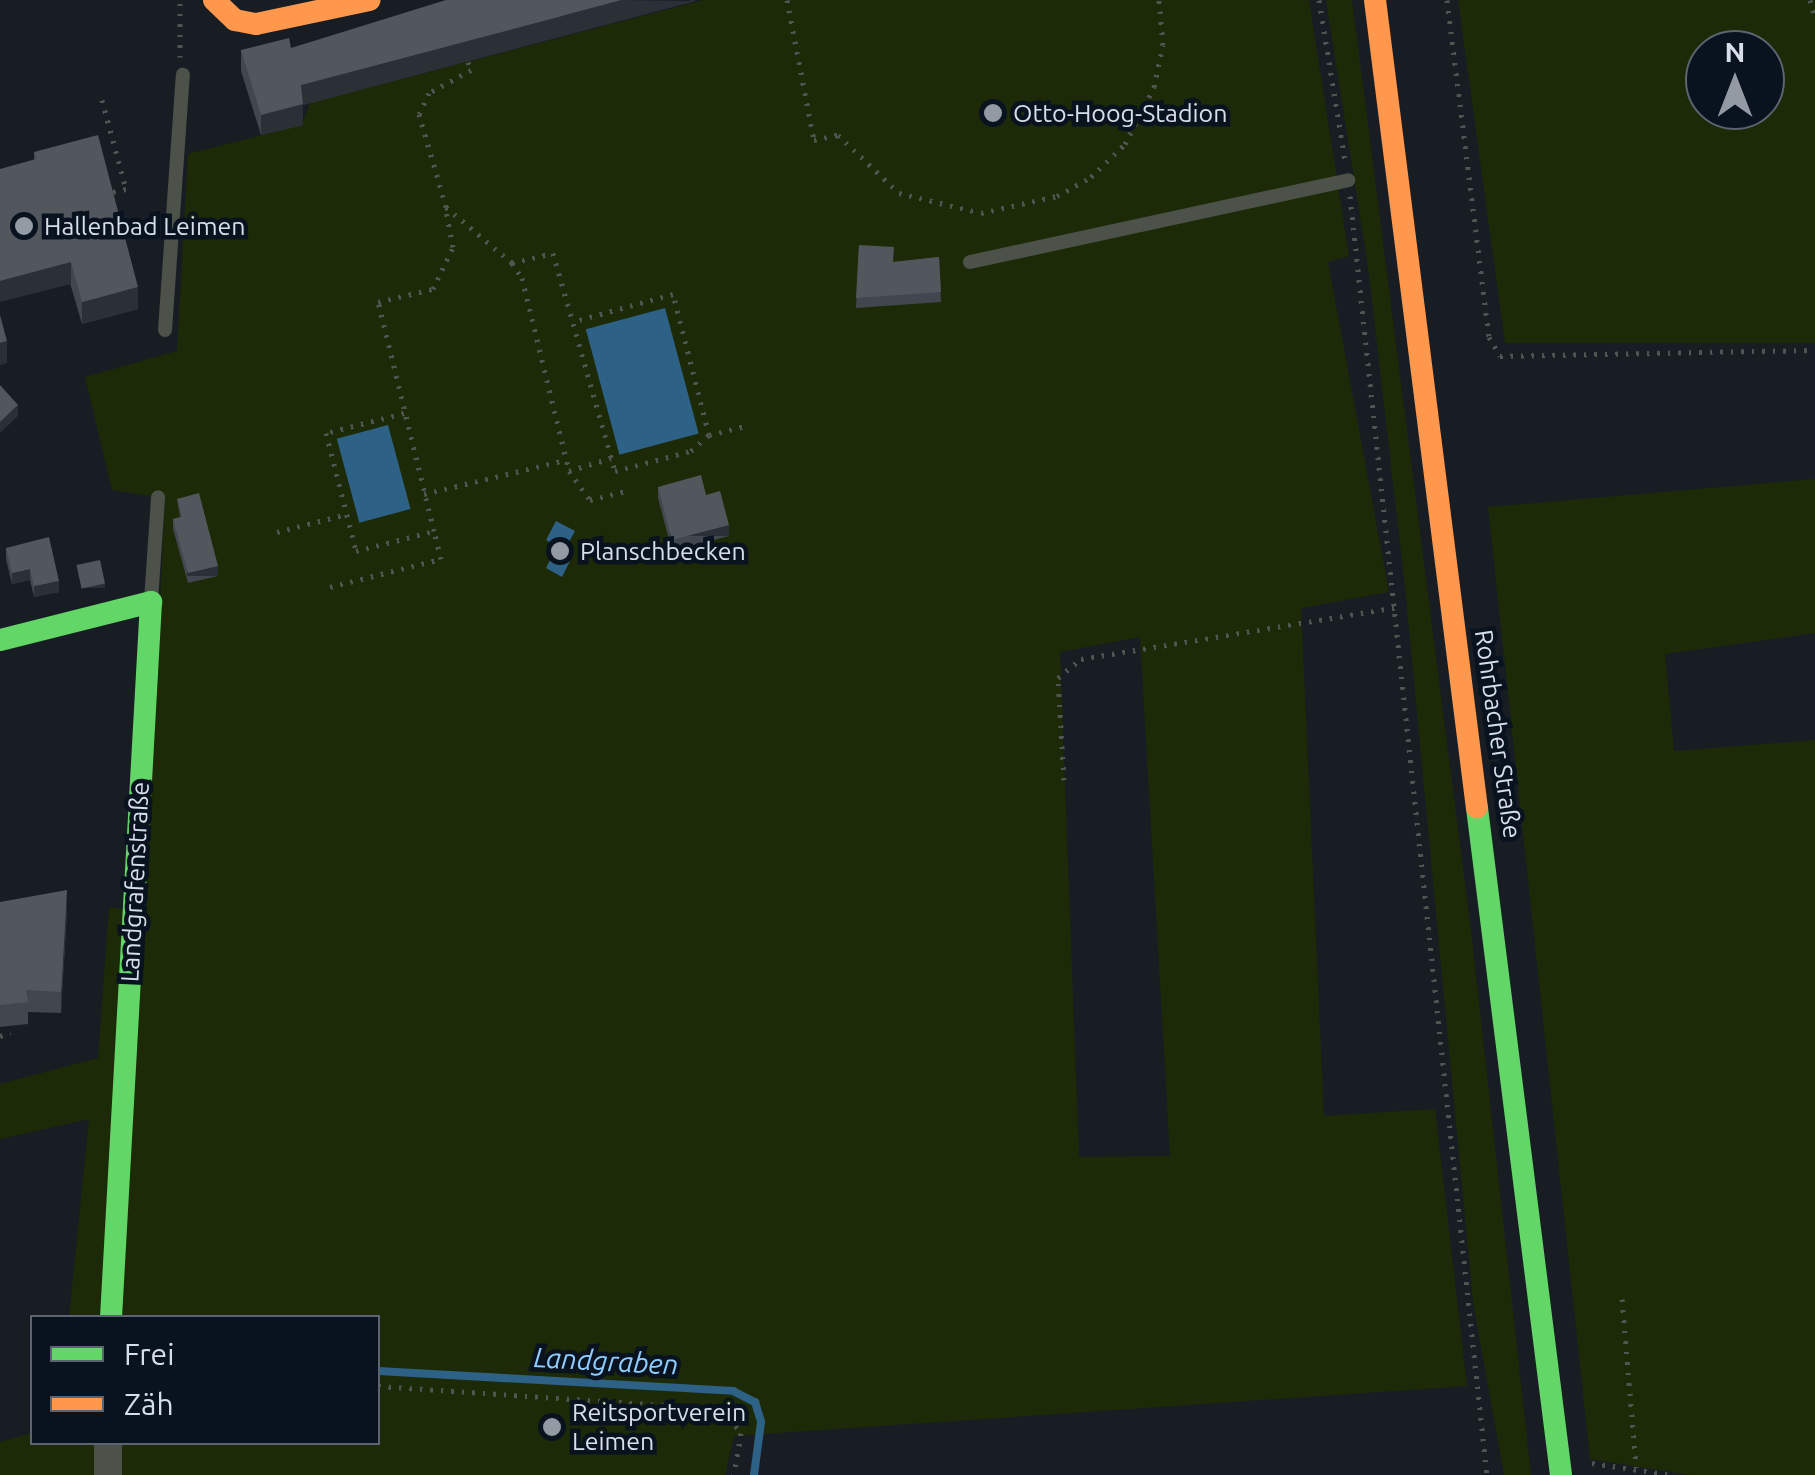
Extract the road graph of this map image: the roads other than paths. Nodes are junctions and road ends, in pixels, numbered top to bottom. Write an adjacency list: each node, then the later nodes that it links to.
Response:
1 (214, 0): 2 (main road)
2 (370, 0)
3 (1375, 0): 13 (main road, Rohrbacher Straße)
4 (182, 76): 7 (lane)
5 (1348, 180): 6 (lane)
6 (970, 262)
7 (165, 330)
8 (158, 496): 9 (lane)
9 (151, 602): 10 (main road); 11 (main road, Landgrafenstraße)
10 (0, 640)
11 (111, 1315)
12 (108, 1445): 14 (street)
13 (1560, 1468)
14 (108, 1475)

